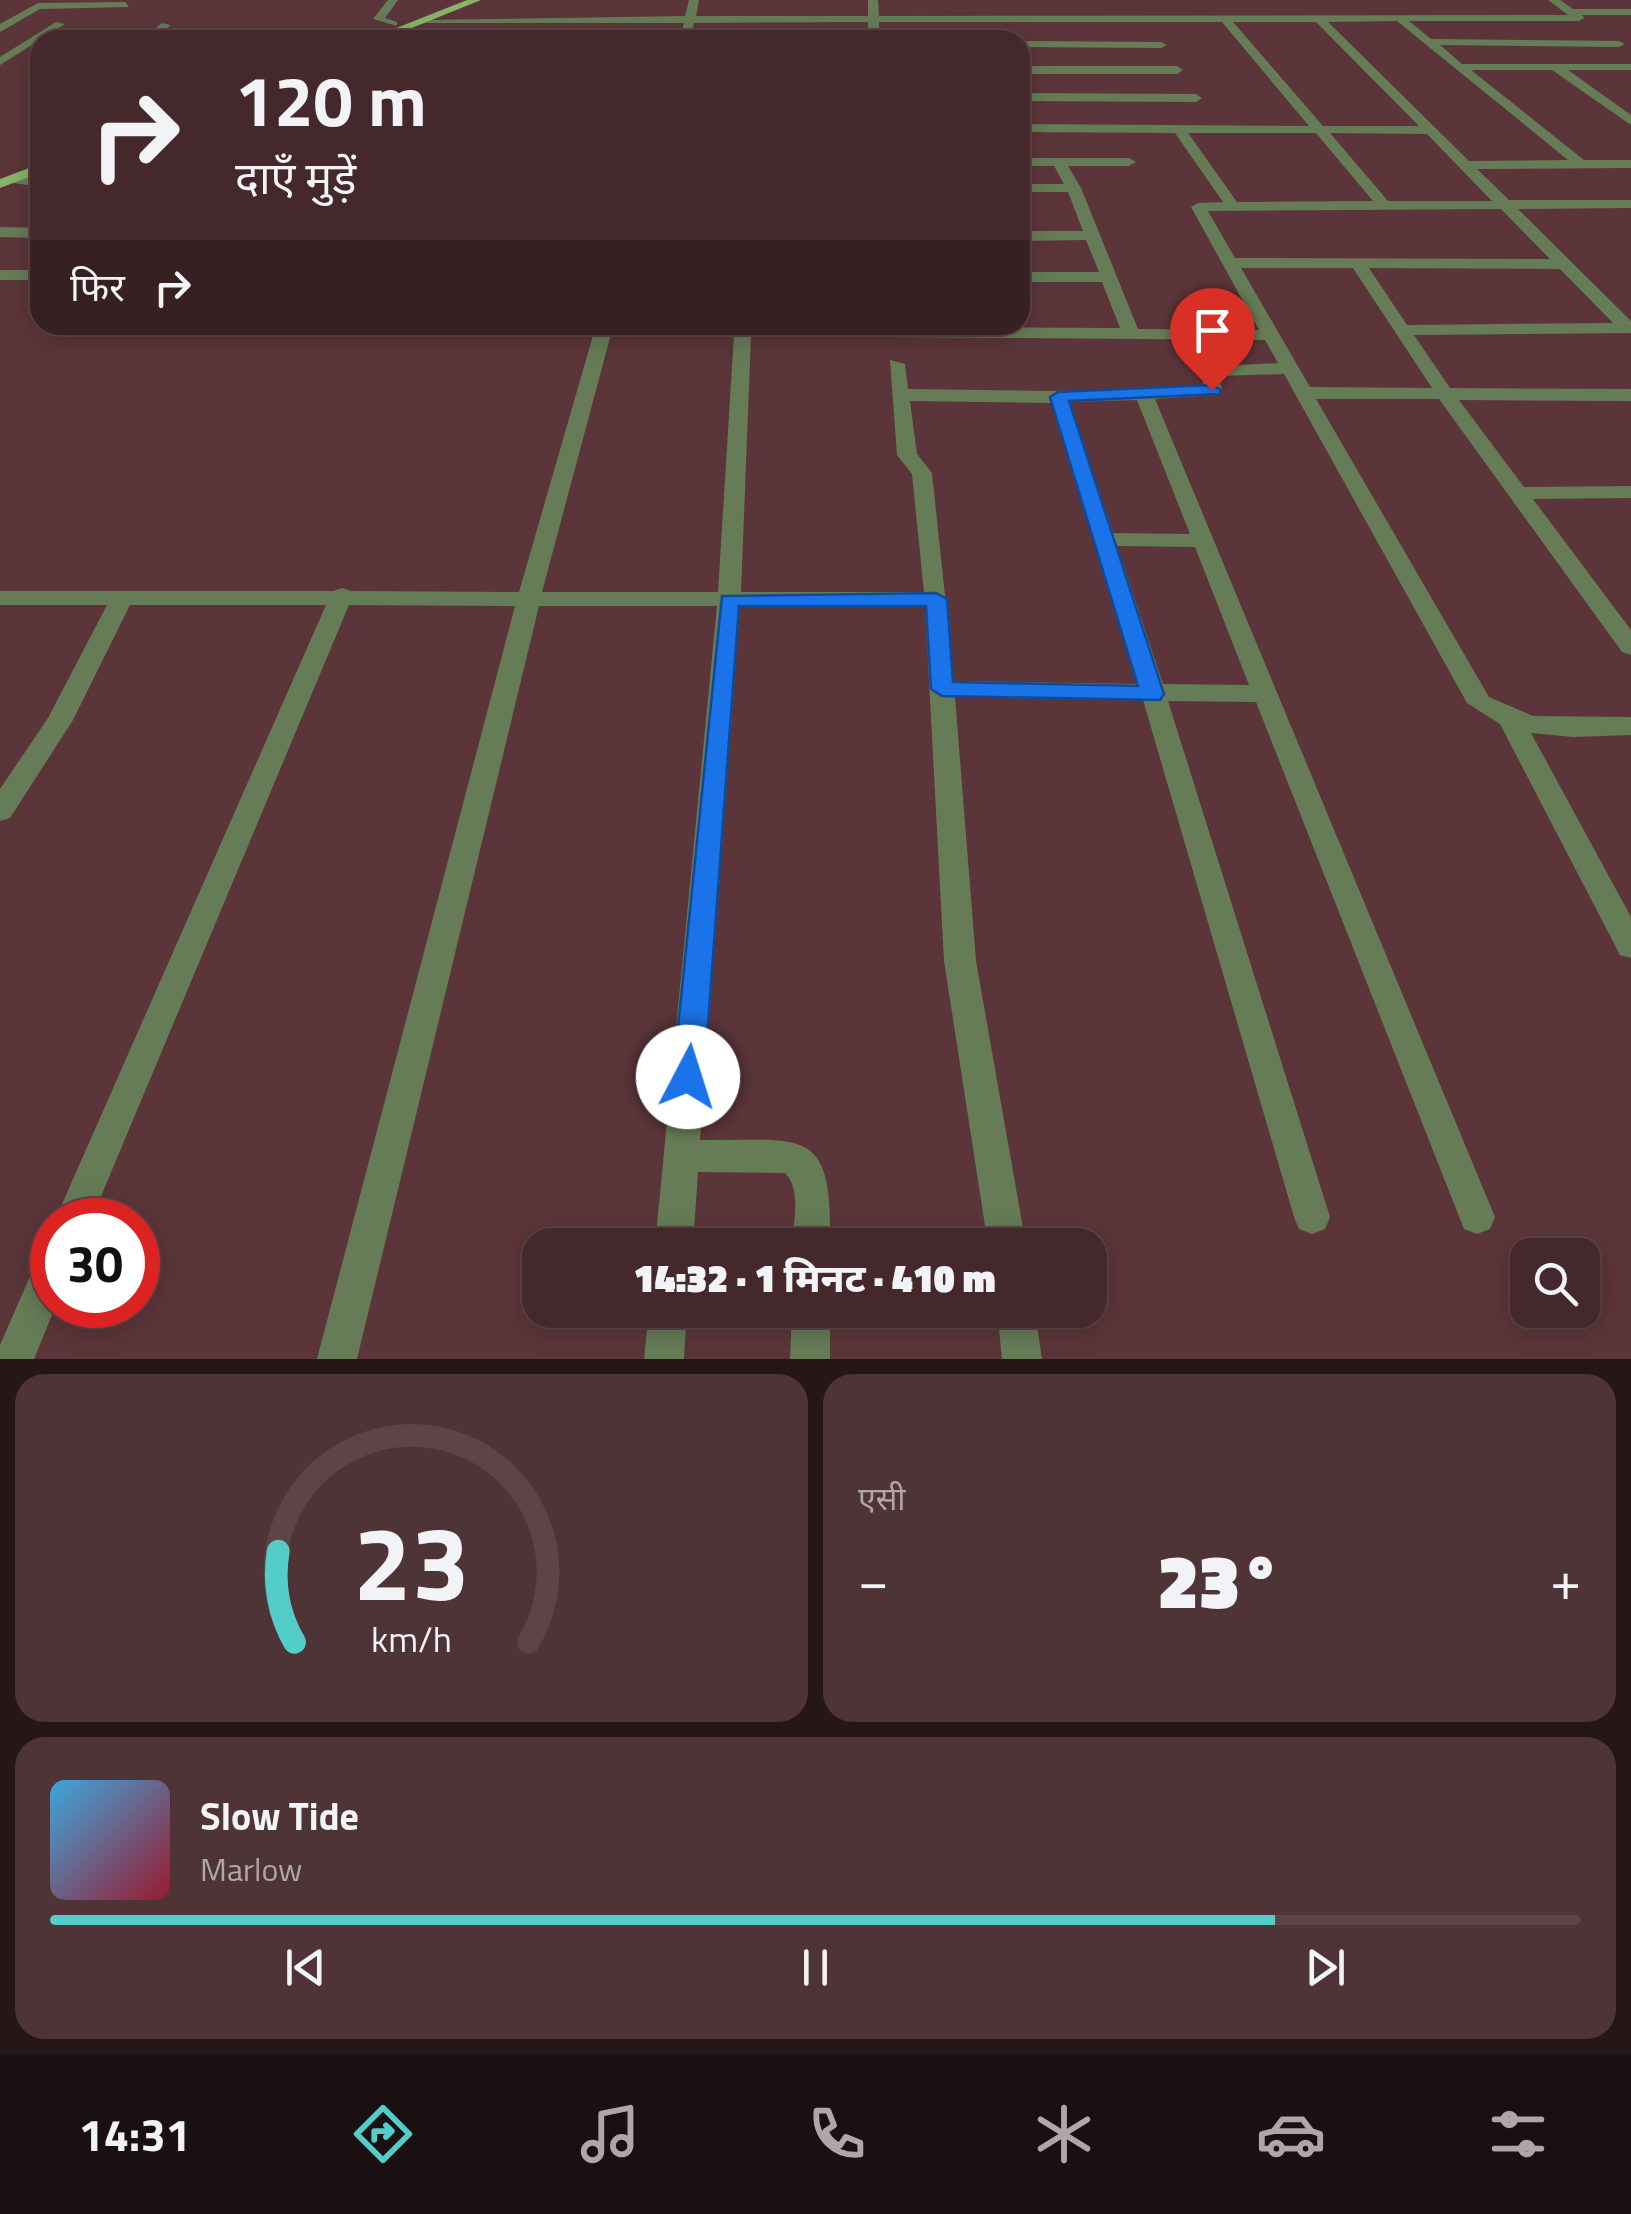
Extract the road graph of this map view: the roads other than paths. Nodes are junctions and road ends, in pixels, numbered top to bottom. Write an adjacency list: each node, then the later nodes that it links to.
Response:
1 (393, 0): 37 (street)
2 (456, 0): 37 (main road)
3 (476, 0): 25 (main road)
4 (694, 0): 26 (street)
5 (740, 0): 27 (street)
6 (822, 0): 28 (street)
7 (873, 0): 29 (street)
8 (945, 0): 35 (street)
9 (1016, 0): 20 (street)
10 (1168, 0): 22 (street)
11 (1256, 0): 30 (street)
12 (1337, 0): 32 (street)
13 (1386, 0): 33 (street)
14 (1553, 0): 16 (street)
15 (130, 3): 24 (street); 39 (street)
16 (1571, 12): 17 (street); 33 (street)
17 (1615, 12): 18 (street); 34 (street)
18 (1631, 12)
19 (1009, 19): 20 (street); 35 (street); 46 (street)
20 (1025, 19): 21 (street)
21 (1138, 19): 22 (street); 51 (street)
22 (1184, 19): 23 (street)
23 (1224, 19): 30 (street); 67 (street)
24 (102, 20)
25 (425, 20): 26 (street); 43 (main road)
26 (689, 20): 27 (street); 44 (street)
27 (736, 20): 28 (street)
28 (823, 20): 29 (street)
29 (873, 20): 35 (street); 45 (street)
30 (1273, 20): 31 (street)
31 (1320, 20): 32 (street); 68 (street)
32 (1359, 20): 33 (street)
33 (1406, 20): 48 (street)
34 (1631, 21)
35 (955, 23)
36 (60, 24): 40 (street)
37 (393, 24): 42 (main road)
38 (166, 25): 41 (street)
39 (0, 29)
40 (50, 30)
41 (159, 30)
42 (383, 30)
43 (392, 30)
44 (687, 30)
45 (874, 30)
46 (1013, 30)
47 (30, 42): 53 (street)
48 (1429, 42): 50 (street); 54 (street)
49 (1030, 44): 51 (street)
50 (1619, 44)
51 (1161, 45): 59 (street)
52 (30, 57): 53 (street)
53 (4, 58)
54 (1459, 67): 55 (street); 72 (street)
55 (1555, 67): 56 (street); 63 (street)
56 (1614, 67): 57 (street); 60 (street)
57 (1631, 67)
58 (1030, 70): 59 (street)
59 (1177, 70): 62 (street)
60 (1631, 78)
61 (1030, 97): 62 (street)
62 (1196, 98): 66 (street)
63 (1631, 121)
64 (1030, 128): 65 (street)
65 (1178, 128): 66 (street); 84 (street)
66 (1213, 128): 67 (street)
67 (1319, 128): 68 (street); 81 (street)
68 (1430, 130): 74 (street)
69 (1030, 162): 70 (street)
70 (1060, 162): 71 (street); 80 (street)
71 (1128, 162)
72 (1582, 164): 73 (street); 74 (street)
73 (1631, 164)
74 (1464, 165): 82 (street)
75 (30, 166): 77 (main road)
76 (30, 171): 77 (main road)
77 (4, 180): 78 (street)
78 (30, 182)
79 (1030, 188): 80 (street)
80 (1074, 188): 88 (street)
81 (1384, 204): 82 (street); 84 (street)
82 (1504, 204): 83 (street); 91 (street)
83 (1631, 204)
84 (1232, 205): 89 (street)
85 (0, 232): 86 (street)
86 (30, 233)
87 (1030, 236): 88 (street)
88 (1090, 236): 94 (street)
89 (1228, 263): 90 (street); 102 (street)
90 (1358, 264): 91 (street); 97 (street)
91 (1564, 264): 96 (street)
92 (0, 275): 93 (street)
93 (30, 275)
94 (1107, 276): 95 (street); 99 (street)
95 (1030, 277)
96 (1629, 328): 97 (street)
97 (1403, 330): 107 (street)
98 (1030, 333): 99 (street)
99 (1132, 334): 102 (street)
100 (602, 335): 118 (street)
101 (743, 335): 120 (street)
102 (1269, 335): 104 (street)
103 (896, 364): 109 (street)
104 (1287, 368): 105 (street); 106 (street)
105 (1302, 393): 107 (street); 125 (street)
106 (1144, 394): 110 (street); 114 (street)
107 (1445, 394): 108 (street); 112 (street)
108 (1631, 394)
109 (900, 395): 110 (street); 119 (street)
110 (1058, 397): 113 (street)
111 (1631, 492): 112 (street)
112 (1518, 493): 121 (street)
113 (1102, 539): 114 (street); 123 (street)
114 (1205, 541): 124 (street)
115 (342, 595): 117 (street); 118 (street); 130 (street)
116 (0, 598): 117 (street)
117 (122, 598): 127 (street)
118 (530, 598): 120 (street); 141 (street)
119 (936, 599): 120 (street); 122 (street)
120 (729, 600): 129 (street)
121 (1631, 647)
122 (942, 689): 123 (street); 135 (street)
123 (1152, 694): 124 (street); 131 (street)
124 (1268, 694): 132 (street)
125 (1510, 719): 126 (street); 128 (street)
126 (1631, 726)
127 (0, 811)
128 (1631, 946)
129 (682, 1156): 133 (street); 134 (street)
130 (83, 1198)
131 (1312, 1217)
132 (1477, 1217)
133 (676, 1228)
134 (811, 1228)
135 (1003, 1228)
136 (30, 1321): 140 (street)
137 (667, 1328): 142 (street)
138 (810, 1328): 143 (street)
139 (1018, 1328): 144 (street)
140 (14, 1359)
141 (338, 1359)
142 (664, 1359)
143 (810, 1359)
144 (1022, 1359)

